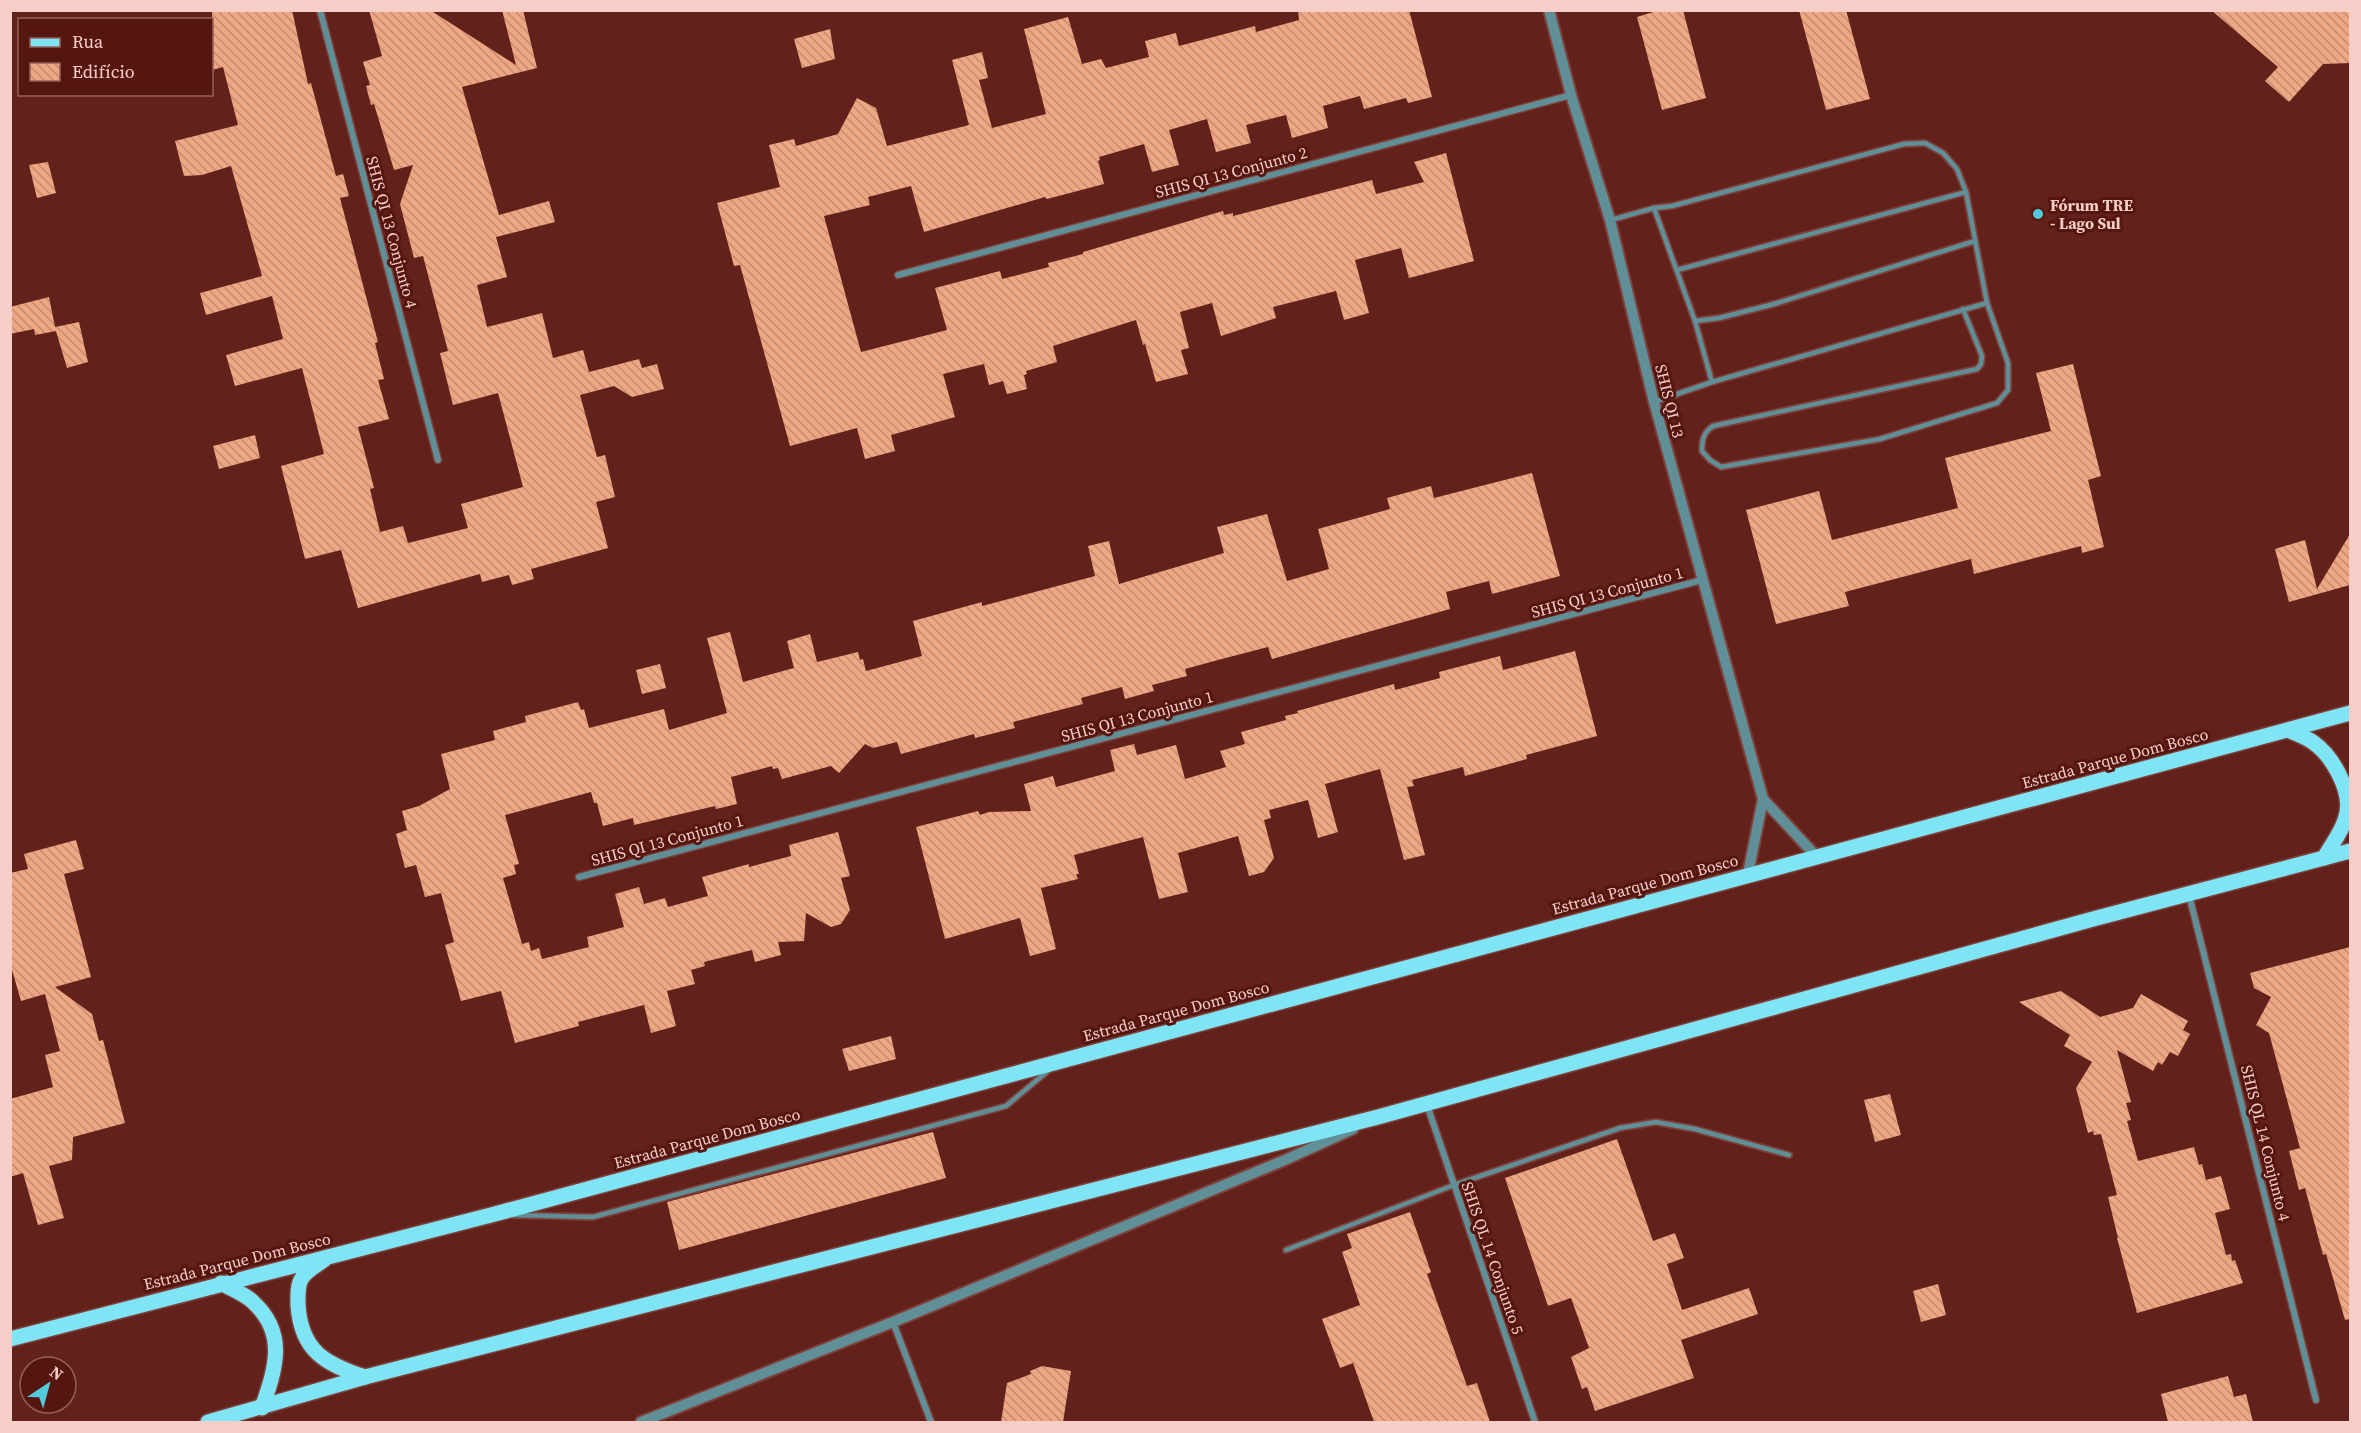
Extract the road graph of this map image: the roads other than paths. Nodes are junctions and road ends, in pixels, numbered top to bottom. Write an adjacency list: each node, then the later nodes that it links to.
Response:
1 (320, 10): 15 (street, SHIS QI 13 Conjunto 4)
2 (1550, 10): 3 (street, SHIS QI 13)
3 (1571, 95): 6 (street, SHIS QI 13); 9 (street, SHIS QI 13 Conjunto 2)
4 (1966, 192): 5 (lane); 7 (lane); 8 (lane)
5 (1654, 208): 6 (lane); 8 (lane)
6 (1610, 220): 14 (street, SHIS QI 13)
7 (1975, 241): 10 (lane); 12 (lane)
8 (1677, 270): 12 (lane)
9 (898, 275)
10 (1987, 303): 11 (lane); 11 (lane)
11 (1963, 309): 13 (lane)
12 (1695, 321): 13 (lane)
13 (1712, 382): 14 (lane)
14 (1654, 402): 16 (street, SHIS QI 13)
15 (438, 460)
16 (1702, 580): 19 (street, SHIS QI 13); 24 (street, SHIS QI 13 Conjunto 1)
17 (2350, 713): 18 (main road, Estrada Parque Dom Bosco)
18 (2288, 730): 21 (main road, Estrada Parque Dom Bosco); 22 (main road)
19 (1763, 799): 21 (street, SHIS QI 13); 23 (street, SHIS QI 13)
20 (2350, 851): 22 (main road)
21 (1816, 856): 23 (main road, Estrada Parque Dom Bosco)
22 (2324, 858): 25 (main road)
23 (1748, 874): 26 (main road, Estrada Parque Dom Bosco)
24 (579, 877)
25 (2188, 893): 27 (main road); 38 (street, SHIS QL 14 Conjunto 4)
26 (1058, 1062): 31 (main road, Estrada Parque Dom Bosco); 31 (lane)
27 (1426, 1103): 28 (main road); 30 (street, SHIS QL 14 Conjunto 5)
28 (1378, 1117): 35 (street); 37 (main road)
29 (1789, 1155): 30 (lane)
30 (1454, 1185): 32 (lane); 43 (street, SHIS QL 14 Conjunto 5)
31 (491, 1215): 33 (main road, Estrada Parque Dom Bosco)
32 (1286, 1250)
33 (328, 1257): 34 (main road, Estrada Parque Dom Bosco); 37 (main road)
34 (220, 1283): 36 (main road, Estrada Parque Dom Bosco); 39 (main road)
35 (893, 1322): 41 (street); 42 (street)
36 (10, 1339)
37 (365, 1377): 39 (main road)
38 (2316, 1400)
39 (262, 1408): 40 (main road)
40 (208, 1422)
41 (641, 1422)
42 (932, 1422)
43 (1535, 1422)

